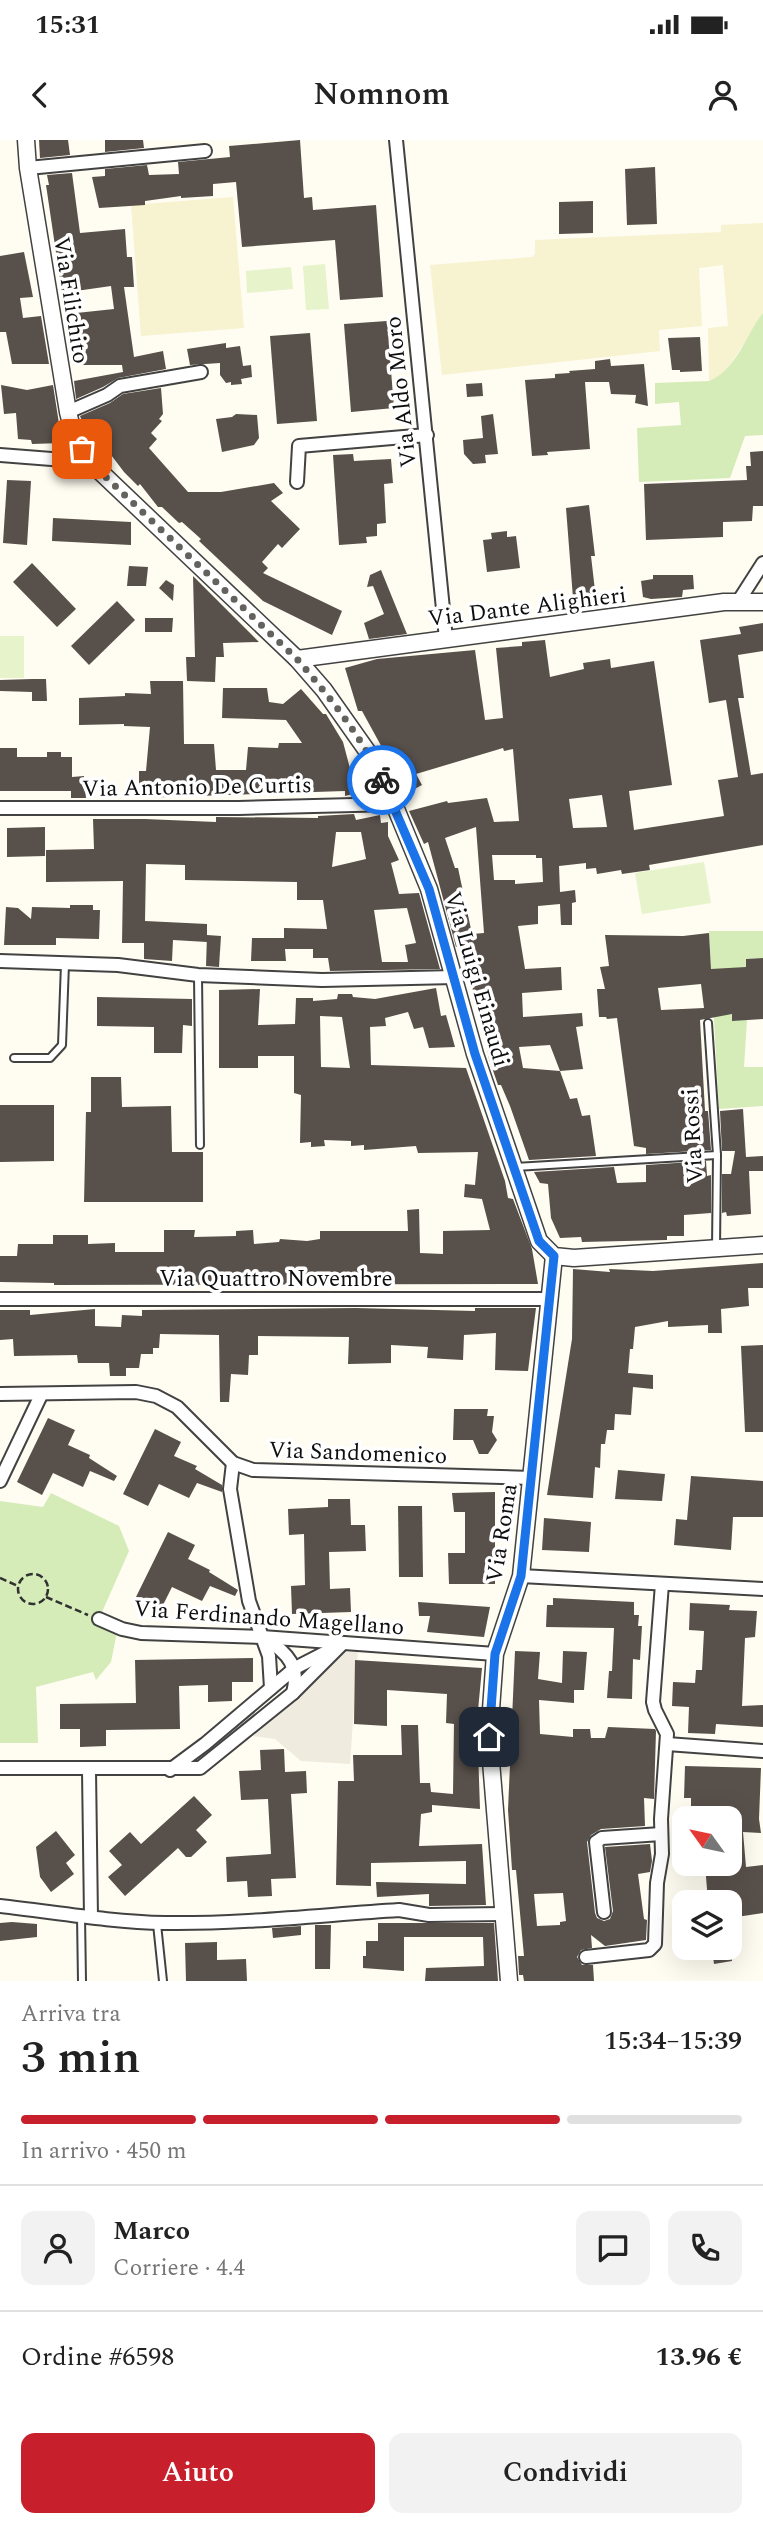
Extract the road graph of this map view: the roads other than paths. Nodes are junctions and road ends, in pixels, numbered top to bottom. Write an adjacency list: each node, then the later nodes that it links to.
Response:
1 (26, 140): 4 (street, Via Filichito)
2 (396, 140): 7 (street, Via Aldo Moro)
3 (205, 151): 4 (street)
4 (28, 168): 6 (street, Via Filichito)
5 (201, 372): 6 (street)
6 (68, 412): 9 (street, Via Filichito)
7 (427, 435): 10 (street); 14 (street, Via Aldo Moro)
8 (0, 455): 9 (street)
9 (90, 462): 15 (street, Via Luigi Einaudi)
10 (296, 482)
11 (763, 563): 12 (street)
12 (738, 602): 13 (street, Via Dante Alighieri); 14 (street, Via Dante Alighieri)
13 (763, 602)
14 (446, 639): 15 (street, Via Dante Alighieri)
15 (297, 659): 16 (street, Via Luigi Einaudi)
16 (394, 804): 17 (street, Via Antonio De Curtis); 21 (street, Via Luigi Einaudi)
17 (0, 808)
18 (0, 961): 19 (street)
19 (65, 964): 20 (street); 23 (lane)
20 (198, 975): 21 (street); 24 (lane)
21 (455, 976): 26 (street, Via Luigi Einaudi)
22 (708, 1023): 25 (lane, Via Rossi)
23 (14, 1058)
24 (200, 1145)
25 (717, 1155): 26 (lane); 28 (lane, Via Rossi)
26 (513, 1167): 29 (street, Via Luigi Einaudi)
27 (763, 1245): 28 (street)
28 (716, 1248): 29 (street)
29 (554, 1256): 31 (street, Via Roma)
30 (0, 1299): 31 (street, Via Quattro Novembre)
31 (551, 1299): 35 (street, Via Roma)
32 (0, 1394): 33 (street)
33 (41, 1395): 34 (street); 36 (street)
34 (233, 1463): 35 (street, Via Sandomenico); 41 (street)
35 (532, 1478): 37 (street, Via Roma)
36 (0, 1481)
37 (521, 1576): 38 (street); 43 (street, Via Roma)
38 (662, 1584): 39 (street); 47 (street)
39 (763, 1589)
40 (99, 1619): 41 (street, Via Ferdinando Magellano)
41 (262, 1637): 42 (street, Via Ferdinando Magellano); 44 (street); 45 (street)
42 (343, 1643): 43 (street, Via Ferdinando Magellano); 44 (street); 46 (street)
43 (495, 1654): 55 (street, Via Roma)
44 (295, 1668): 45 (street); 46 (street)
45 (271, 1688): 51 (street)
46 (293, 1693): 51 (street)
47 (667, 1744): 48 (street); 52 (street)
48 (763, 1751)
49 (0, 1768): 50 (street)
50 (89, 1770): 51 (street); 56 (street)
51 (170, 1770)
52 (661, 1834): 54 (street); 58 (street)
53 (0, 1906): 56 (street)
54 (604, 1912)
55 (503, 1914): 57 (street); 61 (street, Via Roma)
56 (86, 1916): 57 (street); 59 (lane)
57 (157, 1922): 60 (lane)
58 (586, 1957)
59 (82, 1981)
60 (163, 1981)
61 (509, 1981)

